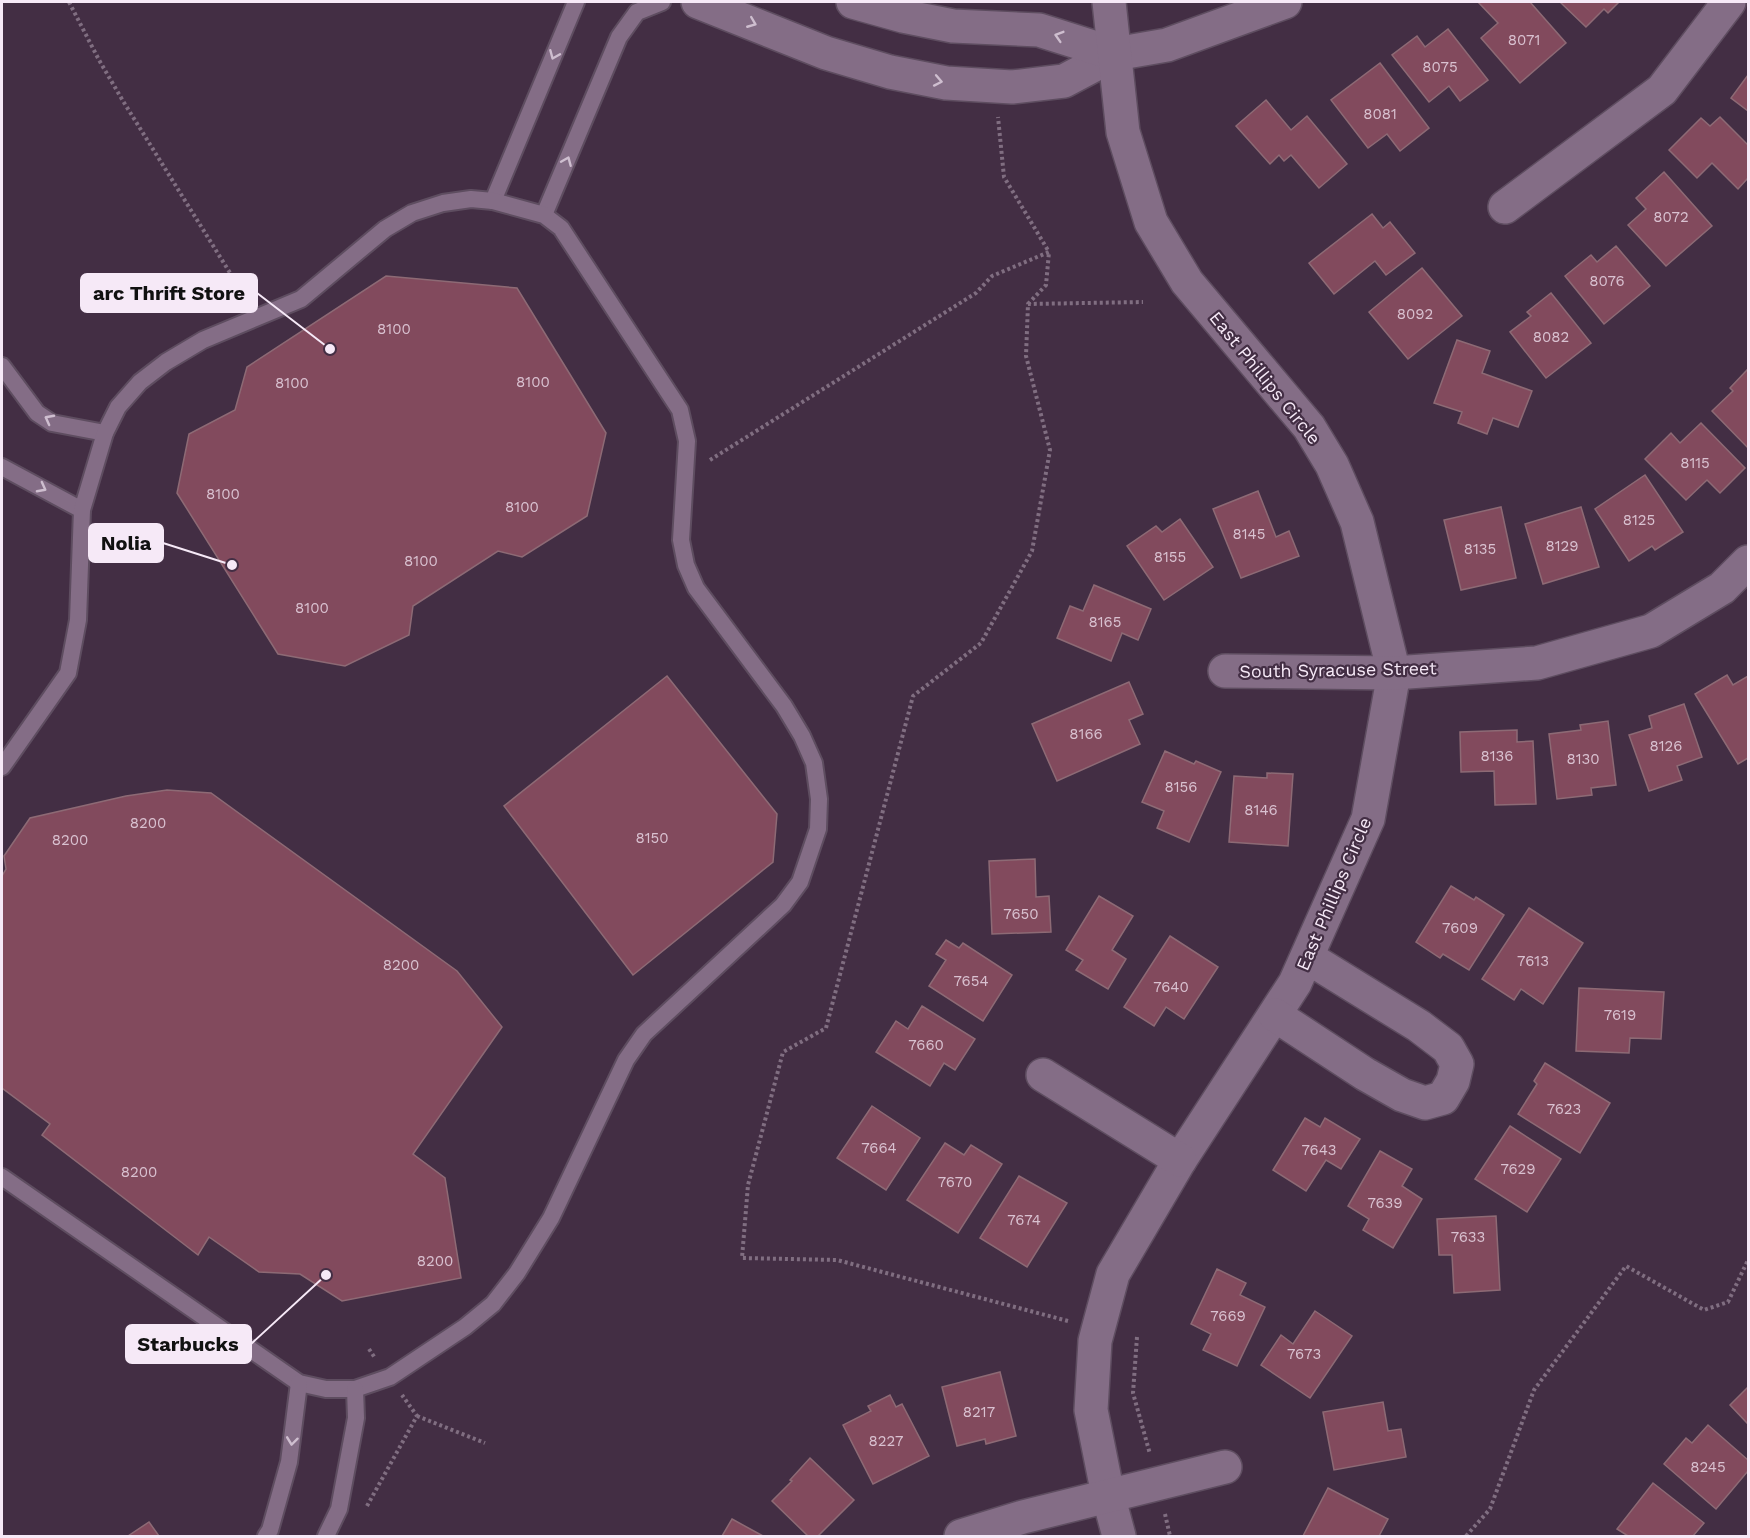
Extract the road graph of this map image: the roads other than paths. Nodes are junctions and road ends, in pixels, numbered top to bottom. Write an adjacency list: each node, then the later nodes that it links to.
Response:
1 (576, 2): 9 (lane, one-way to 9)
2 (662, 2): 11 (lane, one-way to 2)
3 (698, 2): 8 (street, one-way to 8)
4 (853, 2): 8 (street, one-way to 4)
5 (1108, 2): 8 (street, East Phillips Circle)
6 (1285, 2): 8 (street)
7 (1729, 2): 10 (street)
8 (1115, 54): 18 (street, East Phillips Circle)
9 (493, 201): 11 (lane); 13 (lane)
10 (1505, 207)
11 (544, 215): 26 (lane)
12 (2, 366): 13 (lane, one-way to 12)
13 (105, 433): 15 (lane)
14 (2, 467): 15 (lane, one-way to 15)
15 (82, 510): 19 (lane)
16 (1749, 561): 18 (street, South Syracuse Street)
17 (1225, 671): 18 (street, South Syracuse Street)
18 (1394, 673): 20 (street, East Phillips Circle)
19 (2, 766)
20 (1307, 957): 21 (street, East Phillips Circle); 21 (street)
21 (1275, 1015): 23 (street, East Phillips Circle)
22 (1043, 1075): 23 (street)
23 (1180, 1161): 28 (street, East Phillips Circle)
24 (2, 1177): 25 (lane)
25 (299, 1383): 26 (lane); 29 (lane, one-way to 29)
26 (355, 1389): 30 (lane)
27 (1225, 1467): 28 (street)
28 (1108, 1495): 31 (street); 32 (street, East Phillips Circle)
29 (266, 1536)
30 (326, 1536)
31 (961, 1536)
32 (1119, 1536)

